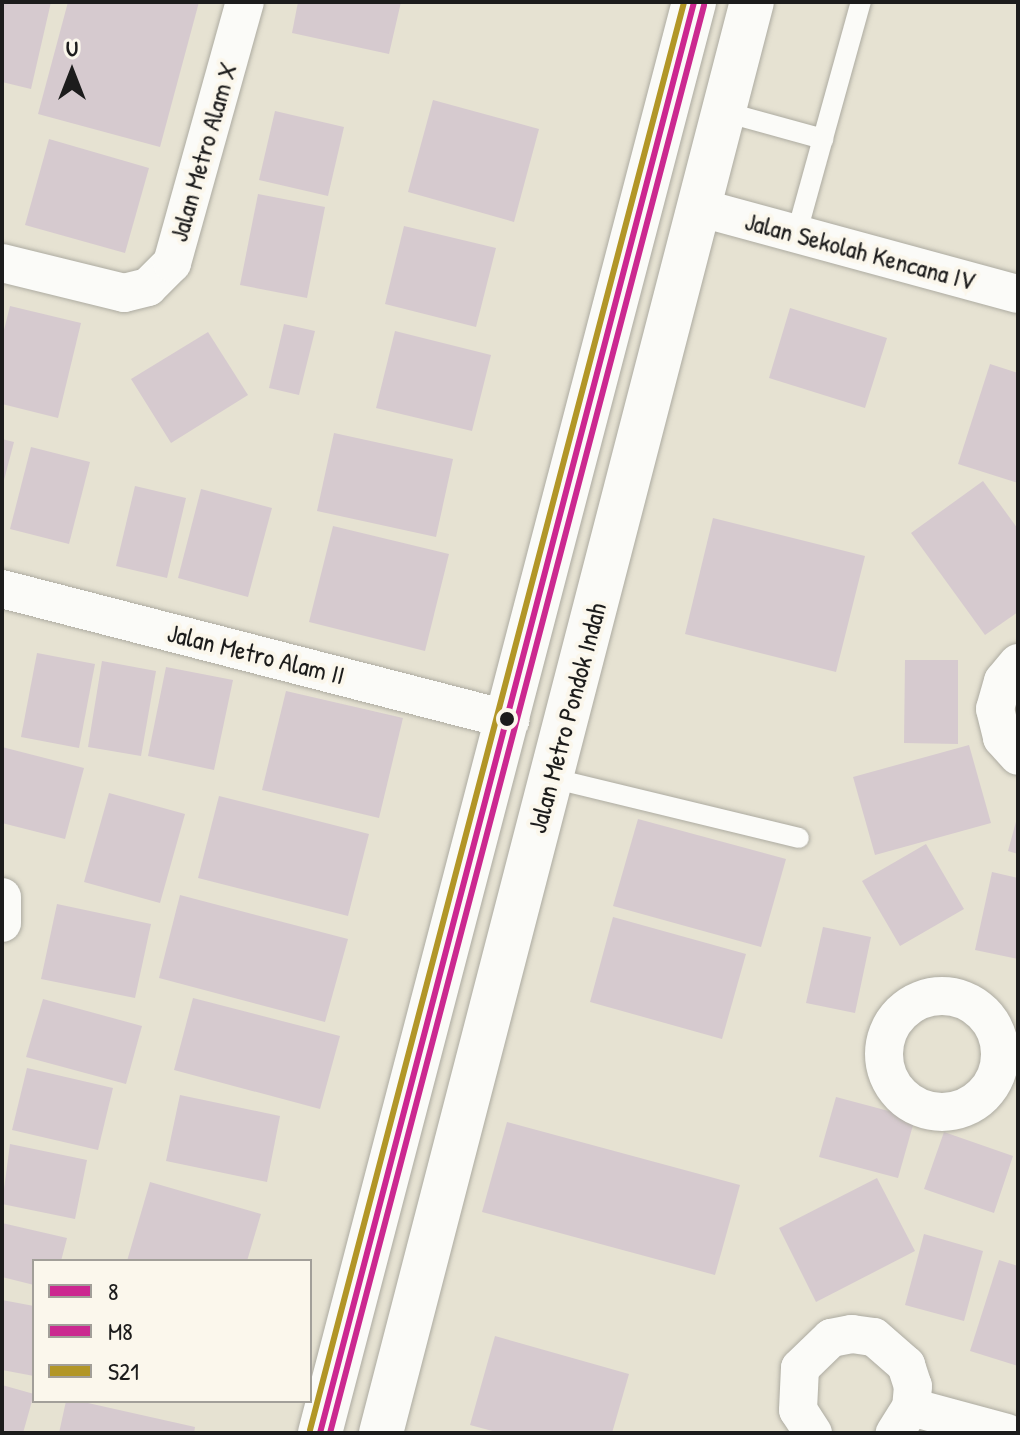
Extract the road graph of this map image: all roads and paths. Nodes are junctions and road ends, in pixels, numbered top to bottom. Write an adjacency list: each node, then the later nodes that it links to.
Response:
1 (245, 2): 9 (street, Jalan Metro Alam X)
2 (694, 2): 13 (highway, Jalan Metro Pondok Indah)
3 (752, 2): 5 (highway, Jalan Metro Pondok Indah)
4 (861, 2): 6 (lane)
5 (725, 112): 6 (lane); 7 (highway, Jalan Metro Pondok Indah)
6 (823, 139): 8 (lane)
7 (701, 208): 8 (street, Jalan Sekolah Kencana IV); 15 (highway, Jalan Metro Pondok Indah)
8 (797, 232): 10 (street, Jalan Sekolah Kencana IV)
9 (2, 263)
10 (1018, 294)
11 (2, 589): 13 (street, Jalan Metro Alam II)
12 (1018, 663): 14 (street)
13 (510, 720): 20 (highway, Jalan Metro Pondok Indah)
14 (1018, 756)
15 (551, 778): 16 (lane); 21 (highway, Jalan Metro Pondok Indah)
16 (799, 838)
17 (2, 897): 18 (street)
18 (2, 923)
19 (903, 1420): 22 (street); 23 (street)
20 (320, 1433)
21 (381, 1433)
22 (813, 1433)
23 (1007, 1433)

